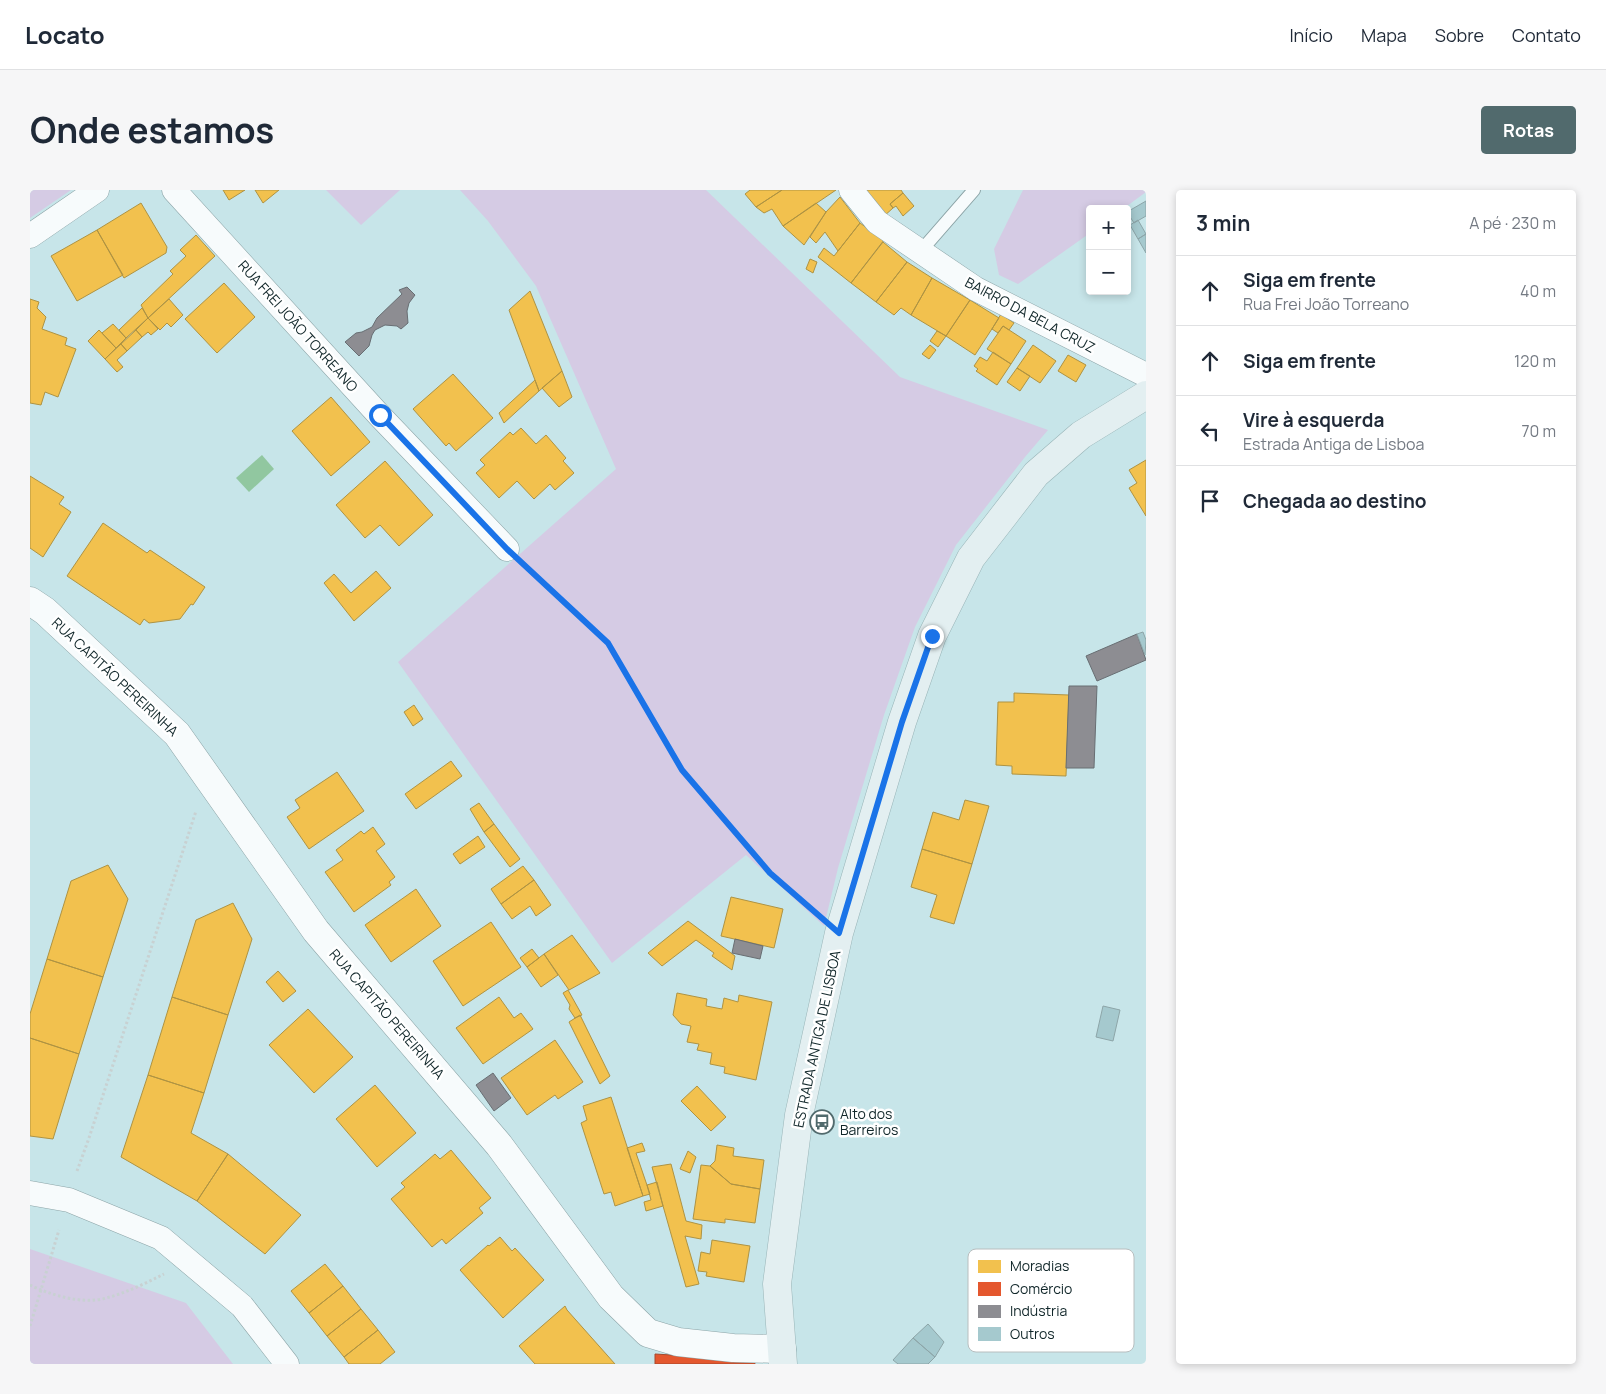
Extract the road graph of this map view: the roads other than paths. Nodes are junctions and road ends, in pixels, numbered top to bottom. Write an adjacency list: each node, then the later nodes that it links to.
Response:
1 (97, 190): 5 (street)
2 (174, 190): 9 (street, RUA FREI JOÃO TORREANO)
3 (851, 190): 6 (street, BAIRRO DA BELA CRUZ)
4 (974, 190): 6 (lane)
5 (30, 236)
6 (920, 252): 7 (street, BAIRRO DA BELA CRUZ)
7 (1146, 375)
8 (1146, 395): 12 (main road, ESTRADA ANTIGA DE LISBOA)
9 (507, 549)
10 (30, 602): 12 (street, RUA CAPITÃO PEREIRINHA)
11 (30, 1193): 13 (street)
12 (783, 1356)
13 (287, 1364)

